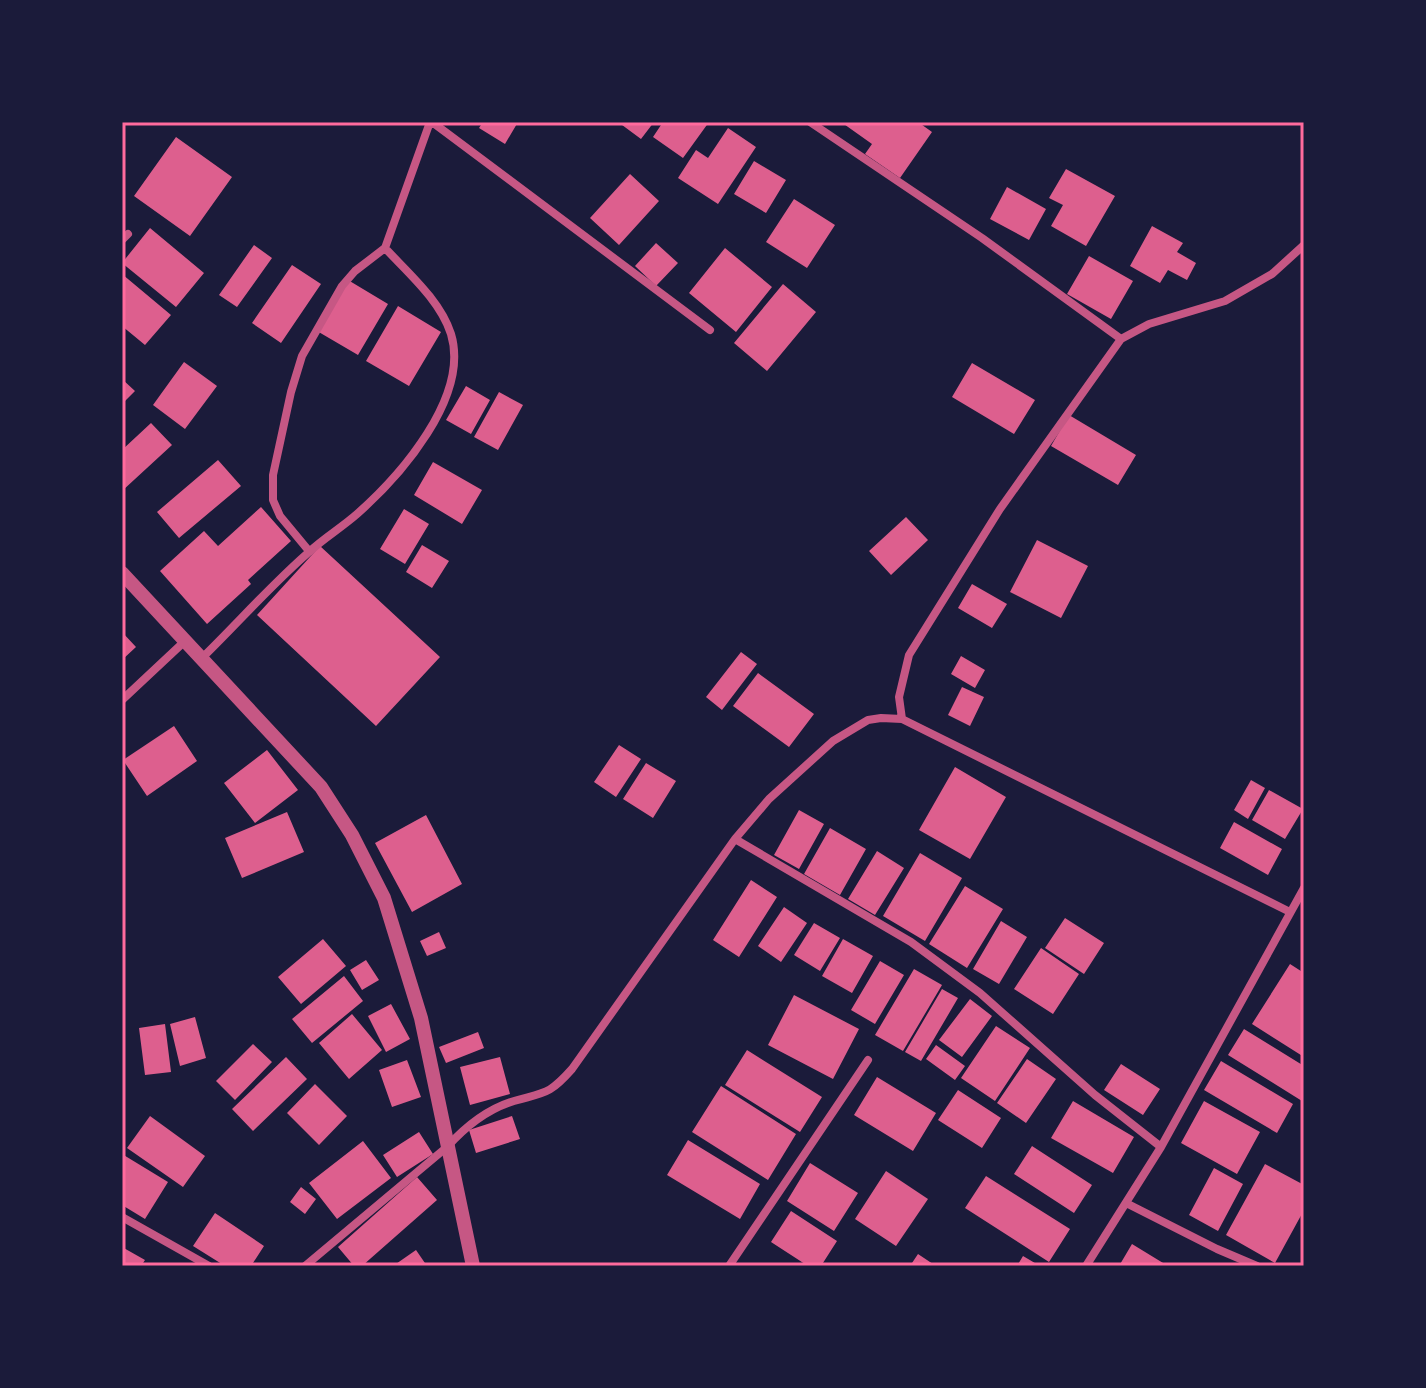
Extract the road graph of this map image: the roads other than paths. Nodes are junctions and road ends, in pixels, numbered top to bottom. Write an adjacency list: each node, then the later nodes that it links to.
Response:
1 (431, 122): 4 (street); 5 (street)
2 (810, 122): 6 (street)
3 (1304, 245): 6 (street)
4 (385, 248): 7 (street); 7 (street)
5 (710, 330)
6 (1121, 339): 12 (street)
7 (309, 551): 10 (street)
8 (122, 573): 9 (street)
9 (185, 641): 10 (street); 11 (street)
10 (201, 659): 17 (street)
11 (122, 700)
12 (902, 719): 13 (street); 15 (street)
13 (735, 839): 17 (street); 18 (street)
14 (1304, 888): 15 (street)
15 (1290, 912): 18 (street)
16 (868, 1060): 24 (street)
17 (447, 1147): 22 (street); 23 (street)
18 (1161, 1147): 19 (street)
19 (1126, 1203): 25 (street); 26 (street)
20 (122, 1217): 21 (street)
21 (209, 1266)
22 (305, 1266)
23 (473, 1266)
24 (729, 1266)
25 (1086, 1266)
26 (1257, 1266)

